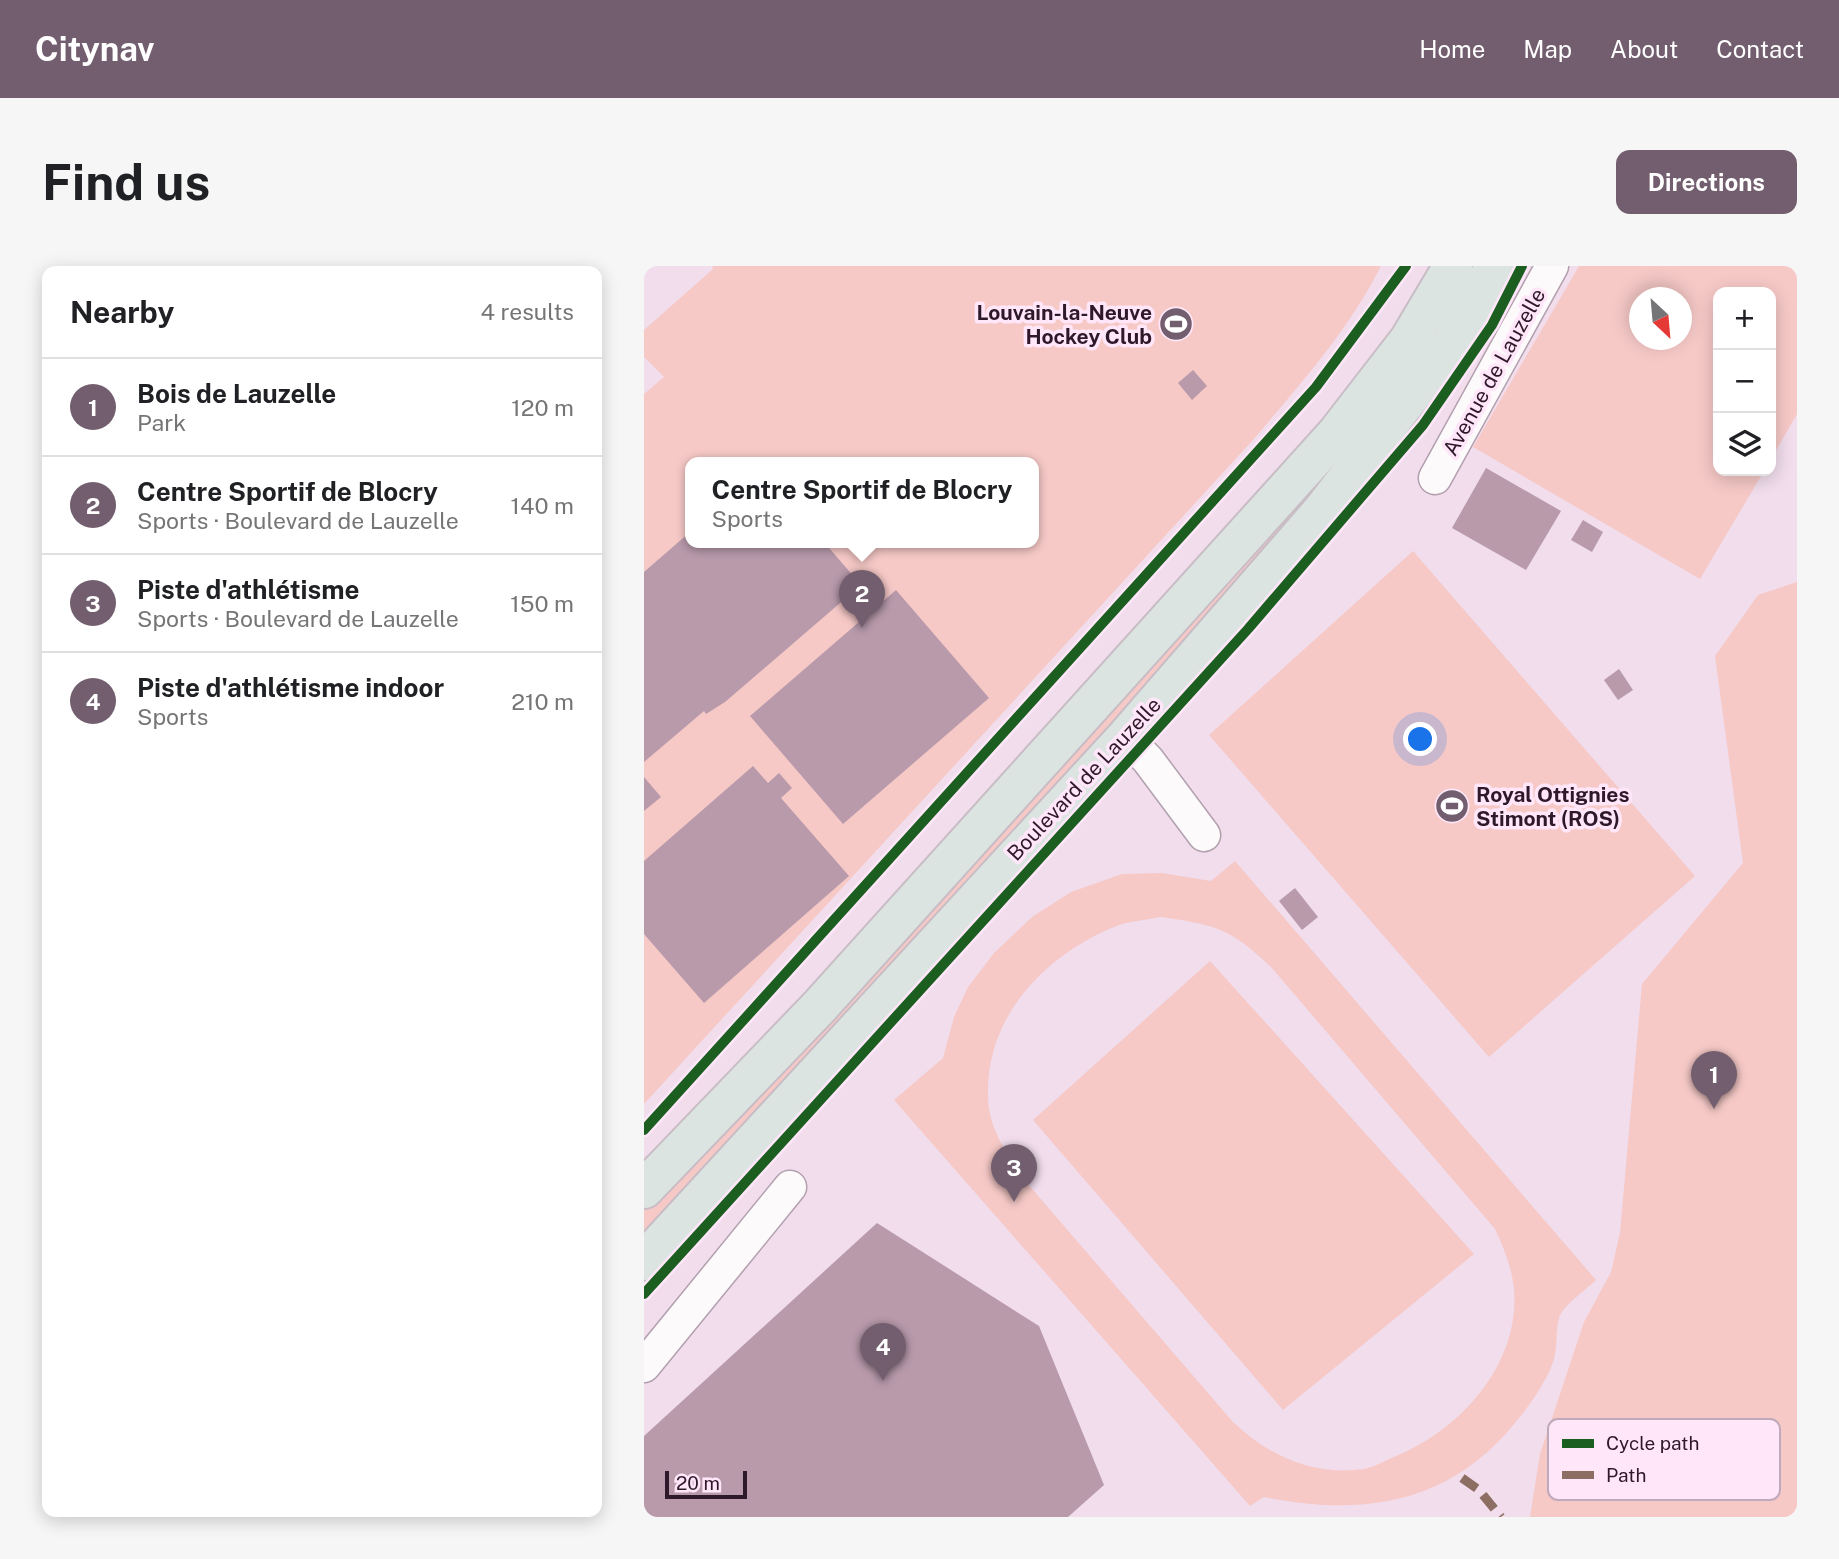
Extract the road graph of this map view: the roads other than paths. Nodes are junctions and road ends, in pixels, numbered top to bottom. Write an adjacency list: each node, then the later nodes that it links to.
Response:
1 (1453, 266): 8 (main road, Boulevard de Lauzelle)
2 (1495, 266): 5 (main road, Boulevard de Lauzelle)
3 (1552, 266): 4 (street, Avenue de Lauzelle)
4 (1435, 478)
5 (1126, 737): 6 (street); 9 (main road, Boulevard de Lauzelle)
6 (1204, 835)
7 (790, 1187): 10 (street)
8 (644, 1189)
9 (644, 1261)
10 (644, 1366)

